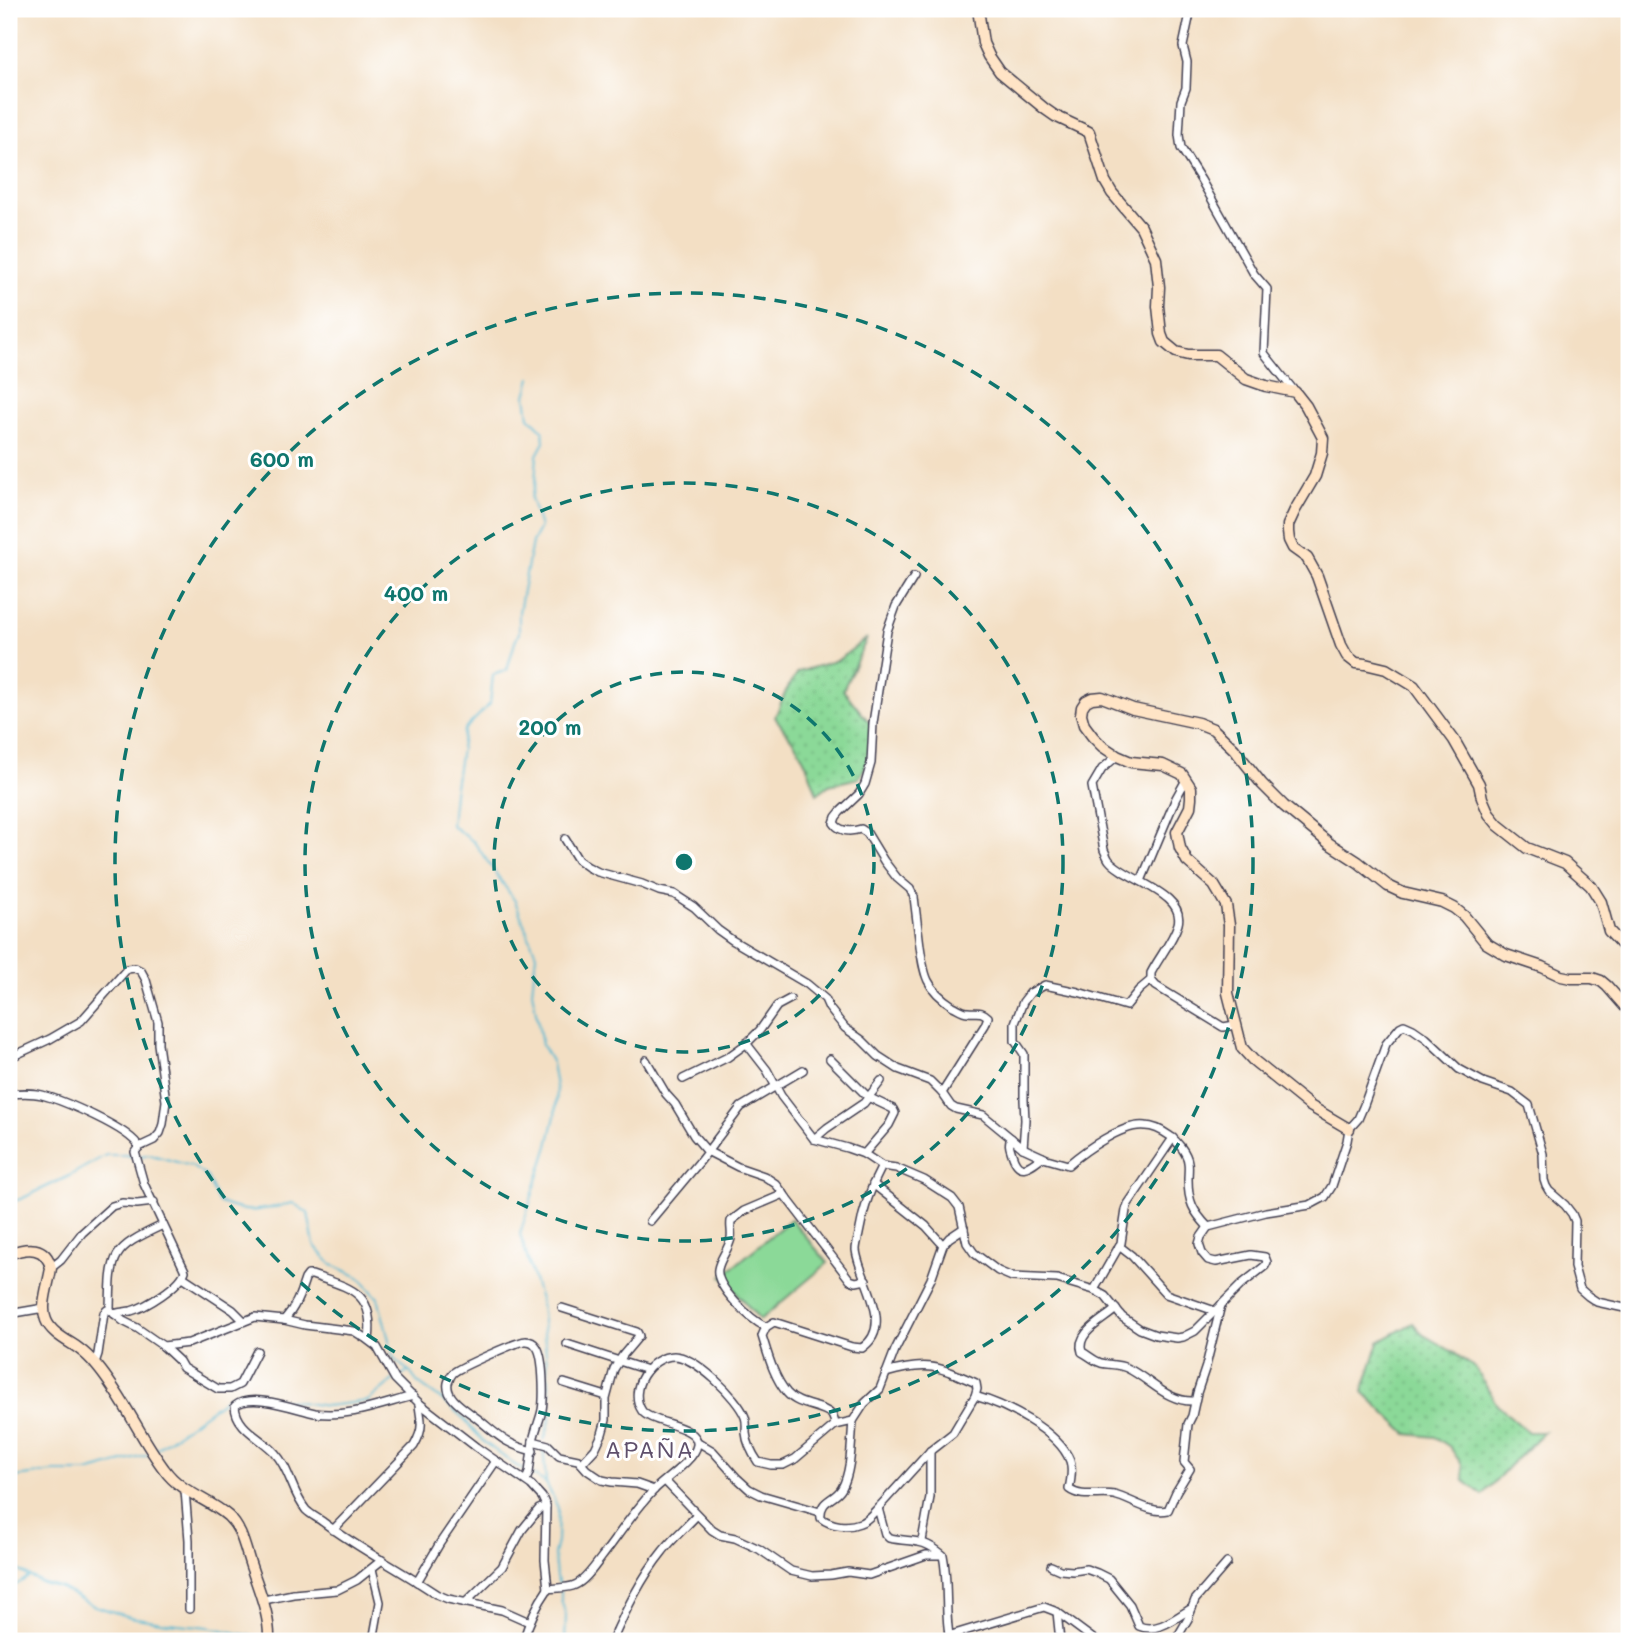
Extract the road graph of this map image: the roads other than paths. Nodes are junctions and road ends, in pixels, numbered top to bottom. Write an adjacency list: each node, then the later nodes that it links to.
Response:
1 (978, 9): 3 (street)
2 (1191, 9): 3 (street)
3 (1295, 392): 9 (street)
4 (914, 577): 22 (street)
5 (1117, 756): 6 (street); 8 (street); 12 (street)
6 (1186, 780): 8 (street); 13 (street)
7 (565, 839): 22 (street)
8 (1141, 881): 10 (street)
9 (1629, 953)
10 (1151, 980): 13 (street); 30 (street)
11 (790, 999): 14 (street)
12 (1629, 1011)
13 (1235, 1025): 25 (street)
14 (746, 1043): 19 (street); 21 (street)
15 (9, 1058): 29 (street)
16 (830, 1059): 24 (street)
17 (646, 1060): 31 (street)
18 (803, 1070): 21 (street)
19 (683, 1079)
20 (881, 1081): 24 (street)
21 (776, 1087): 28 (street); 31 (street)
22 (942, 1093): 26 (street)
23 (9, 1094): 29 (street)
24 (869, 1097): 28 (street); 32 (street)
25 (1349, 1129): 40 (street); 53 (street)
26 (1011, 1138): 30 (street); 33 (street)
27 (1173, 1138): 33 (street); 40 (street); 43 (street)
28 (814, 1139): 32 (street)
29 (139, 1147): 37 (street)
30 (1023, 1148): 33 (street)
31 (707, 1151): 36 (street); 38 (street)
32 (864, 1154): 34 (street)
33 (1042, 1157)
34 (882, 1167): 35 (street); 41 (street)
35 (873, 1184): 42 (street); 47 (street)
36 (784, 1194): 47 (street); 59 (street)
37 (154, 1202): 39 (street); 45 (street)
38 (650, 1221)
39 (163, 1225): 46 (street); 55 (street)
40 (1208, 1227): 49 (street)
41 (964, 1228): 42 (street); 48 (street)
42 (943, 1245): 67 (street)
43 (1119, 1246): 48 (street); 54 (street)
44 (9, 1254): 45 (street)
45 (51, 1268): 50 (street)
46 (183, 1277): 55 (street); 58 (street)
47 (866, 1280): 59 (street)
48 (1094, 1290): 52 (street)
49 (1221, 1304): 54 (street); 72 (street)
50 (44, 1308): 56 (street); 65 (street)
51 (562, 1308): 64 (street)
52 (1116, 1309): 54 (street); 72 (street)
53 (1629, 1309)
54 (1215, 1311)
55 (112, 1312): 62 (street); 65 (street)
56 (9, 1314)
57 (284, 1320): 58 (street); 60 (street); 60 (street)
58 (244, 1321): 62 (street)
59 (766, 1327): 75 (street)
60 (369, 1340): 69 (street)
61 (567, 1344): 64 (street)
62 (163, 1346): 63 (street)
63 (257, 1351)
64 (619, 1361): 66 (street); 70 (street)
65 (95, 1363): 84 (street)
66 (647, 1370): 75 (street); 77 (street)
67 (886, 1373): 71 (street); 74 (street)
68 (564, 1383): 70 (street)
69 (413, 1395): 73 (street); 90 (street)
70 (606, 1396): 81 (street)
71 (975, 1396): 72 (street); 79 (street)
72 (1195, 1401)
73 (419, 1403): 80 (street); 90 (street)
74 (853, 1421): 75 (street); 88 (street)
75 (835, 1426)
76 (535, 1441): 78 (street); 78 (street); 81 (street)
77 (698, 1442): 83 (street); 88 (street)
78 (533, 1451): 82 (street)
79 (930, 1451): 87 (street); 91 (street)
80 (496, 1461): 82 (street); 97 (street)
81 (582, 1463): 85 (street)
82 (526, 1480): 86 (street)
83 (665, 1481): 85 (street); 89 (street)
84 (185, 1490): 99 (street); 102 (street)
85 (654, 1490): 98 (street)
86 (546, 1506): 98 (street); 100 (street)
87 (878, 1508): 88 (street); 91 (street)
88 (820, 1512)
89 (697, 1516): 92 (street); 109 (street)
90 (333, 1530): 93 (street)
91 (922, 1541): 92 (street)
92 (943, 1555): 105 (street)
93 (382, 1560): 96 (street); 97 (street)
94 (1227, 1563): 101 (street)
95 (1051, 1566): 101 (street)
96 (372, 1569): 99 (street); 107 (street)
97 (417, 1582): 100 (street)
98 (548, 1589): 104 (street)
99 (264, 1600): 106 (street)
100 (465, 1603): 104 (street)
101 (1192, 1608): 112 (street)
102 (188, 1609)
103 (1057, 1612): 105 (street); 110 (street); 111 (street)
104 (529, 1622): 108 (street)
105 (949, 1639)
106 (269, 1641)
107 (373, 1641)
108 (523, 1641)
109 (612, 1641)
110 (1060, 1641)
111 (1096, 1641)
112 (1175, 1641)

